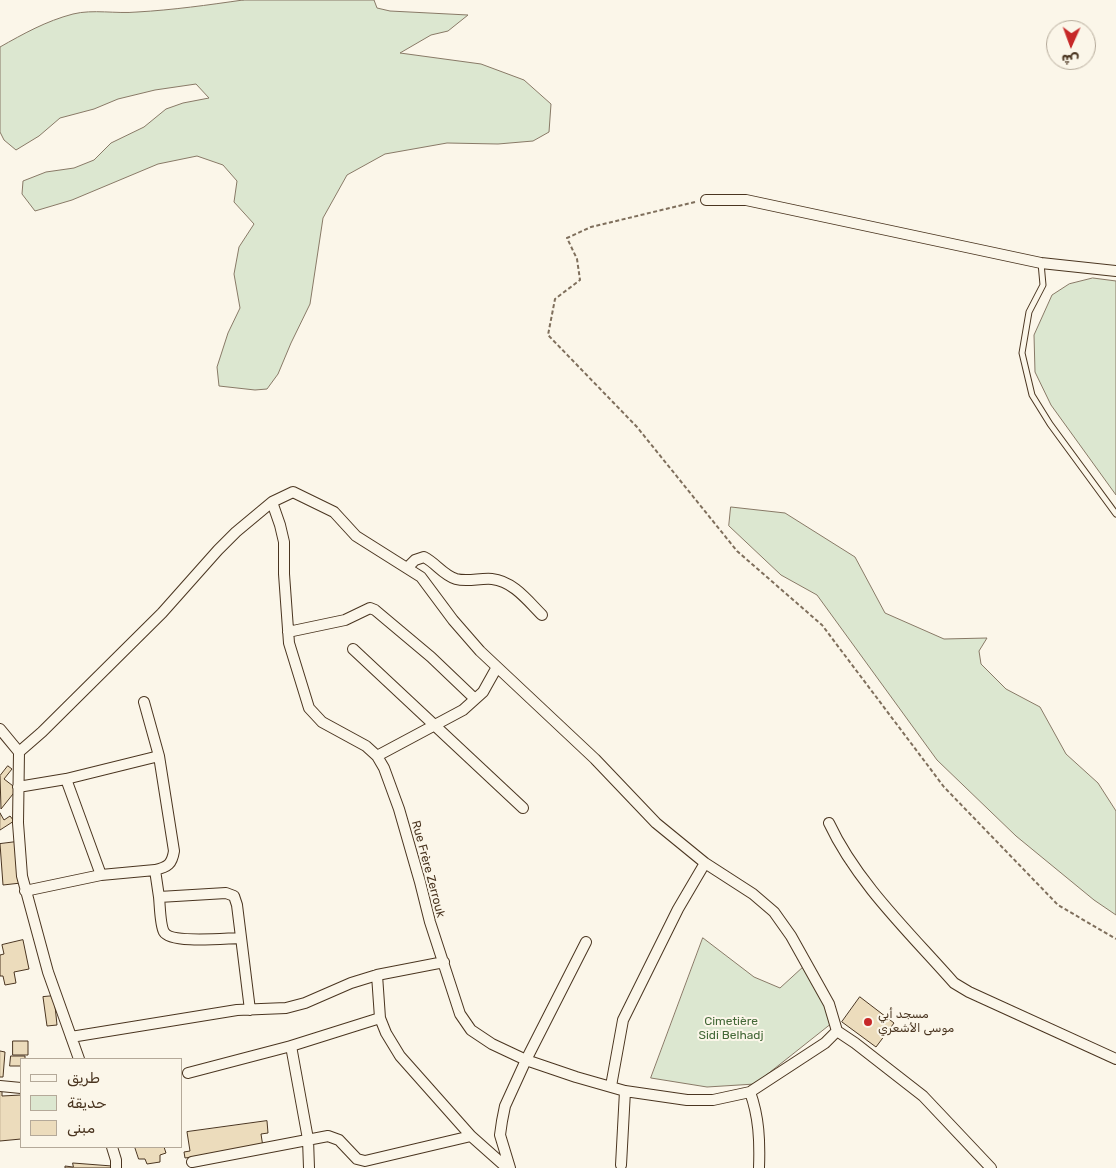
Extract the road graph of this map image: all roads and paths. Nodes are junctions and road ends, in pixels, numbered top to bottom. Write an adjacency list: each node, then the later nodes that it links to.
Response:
1 (706, 200): 2 (street); 28 (path)
2 (1041, 262): 3 (street); 5 (lane)
3 (1116, 272)
4 (272, 502): 6 (street); 8 (street, Rue Frère Zerrouk); 15 (street)
5 (1116, 514)
6 (407, 568): 7 (street); 10 (street)
7 (542, 615)
8 (288, 632): 11 (street); 17 (street, Rue Frère Zerrouk)
9 (353, 649): 13 (street)
10 (497, 667): 11 (street); 22 (street)
11 (475, 699): 13 (street)
12 (144, 702): 16 (street)
13 (436, 726): 17 (street); 20 (street)
14 (0, 729): 15 (street)
15 (19, 752): 19 (street)
16 (159, 756): 18 (street); 23 (street)
17 (377, 756): 30 (street, Rue Frère Zerrouk)
18 (66, 779): 19 (street); 24 (street)
19 (18, 787): 25 (street)
20 (523, 808)
21 (829, 823): 39 (street)
22 (705, 862): 34 (street); 42 (street)
23 (155, 870): 24 (street); 26 (street)
24 (100, 875): 25 (street)
25 (26, 890): 35 (street)
26 (159, 897): 27 (street); 27 (street)
27 (241, 938): 32 (street)
28 (1116, 939)
29 (586, 942): 38 (street)
30 (444, 962): 31 (street); 38 (street, Rue Frère Zerrouk)
31 (377, 975): 32 (street); 33 (street)
32 (250, 1010): 35 (street)
33 (380, 1018): 36 (street); 46 (street)
34 (837, 1031): 45 (street, Rue Frère Zerrouk); 55 (street)
35 (71, 1037): 37 (street)
36 (292, 1046): 40 (street); 47 (street)
37 (79, 1058)
38 (526, 1060): 42 (street, Rue Frère Zerrouk); 53 (street)
39 (1116, 1060)
40 (188, 1073)
41 (0, 1086): 43 (street)
42 (611, 1086): 44 (street, Rue Frère Zerrouk)
43 (20, 1088)
44 (625, 1091): 45 (street, Rue Frère Zerrouk); 50 (street)
45 (750, 1092): 54 (street)
46 (471, 1136): 47 (street); 53 (street)
47 (308, 1139): 49 (street); 52 (street)
48 (112, 1148): 51 (street)
49 (192, 1162)
50 (620, 1165)
51 (116, 1168)
52 (309, 1168)
53 (508, 1168)
54 (759, 1168)
55 (991, 1168)

